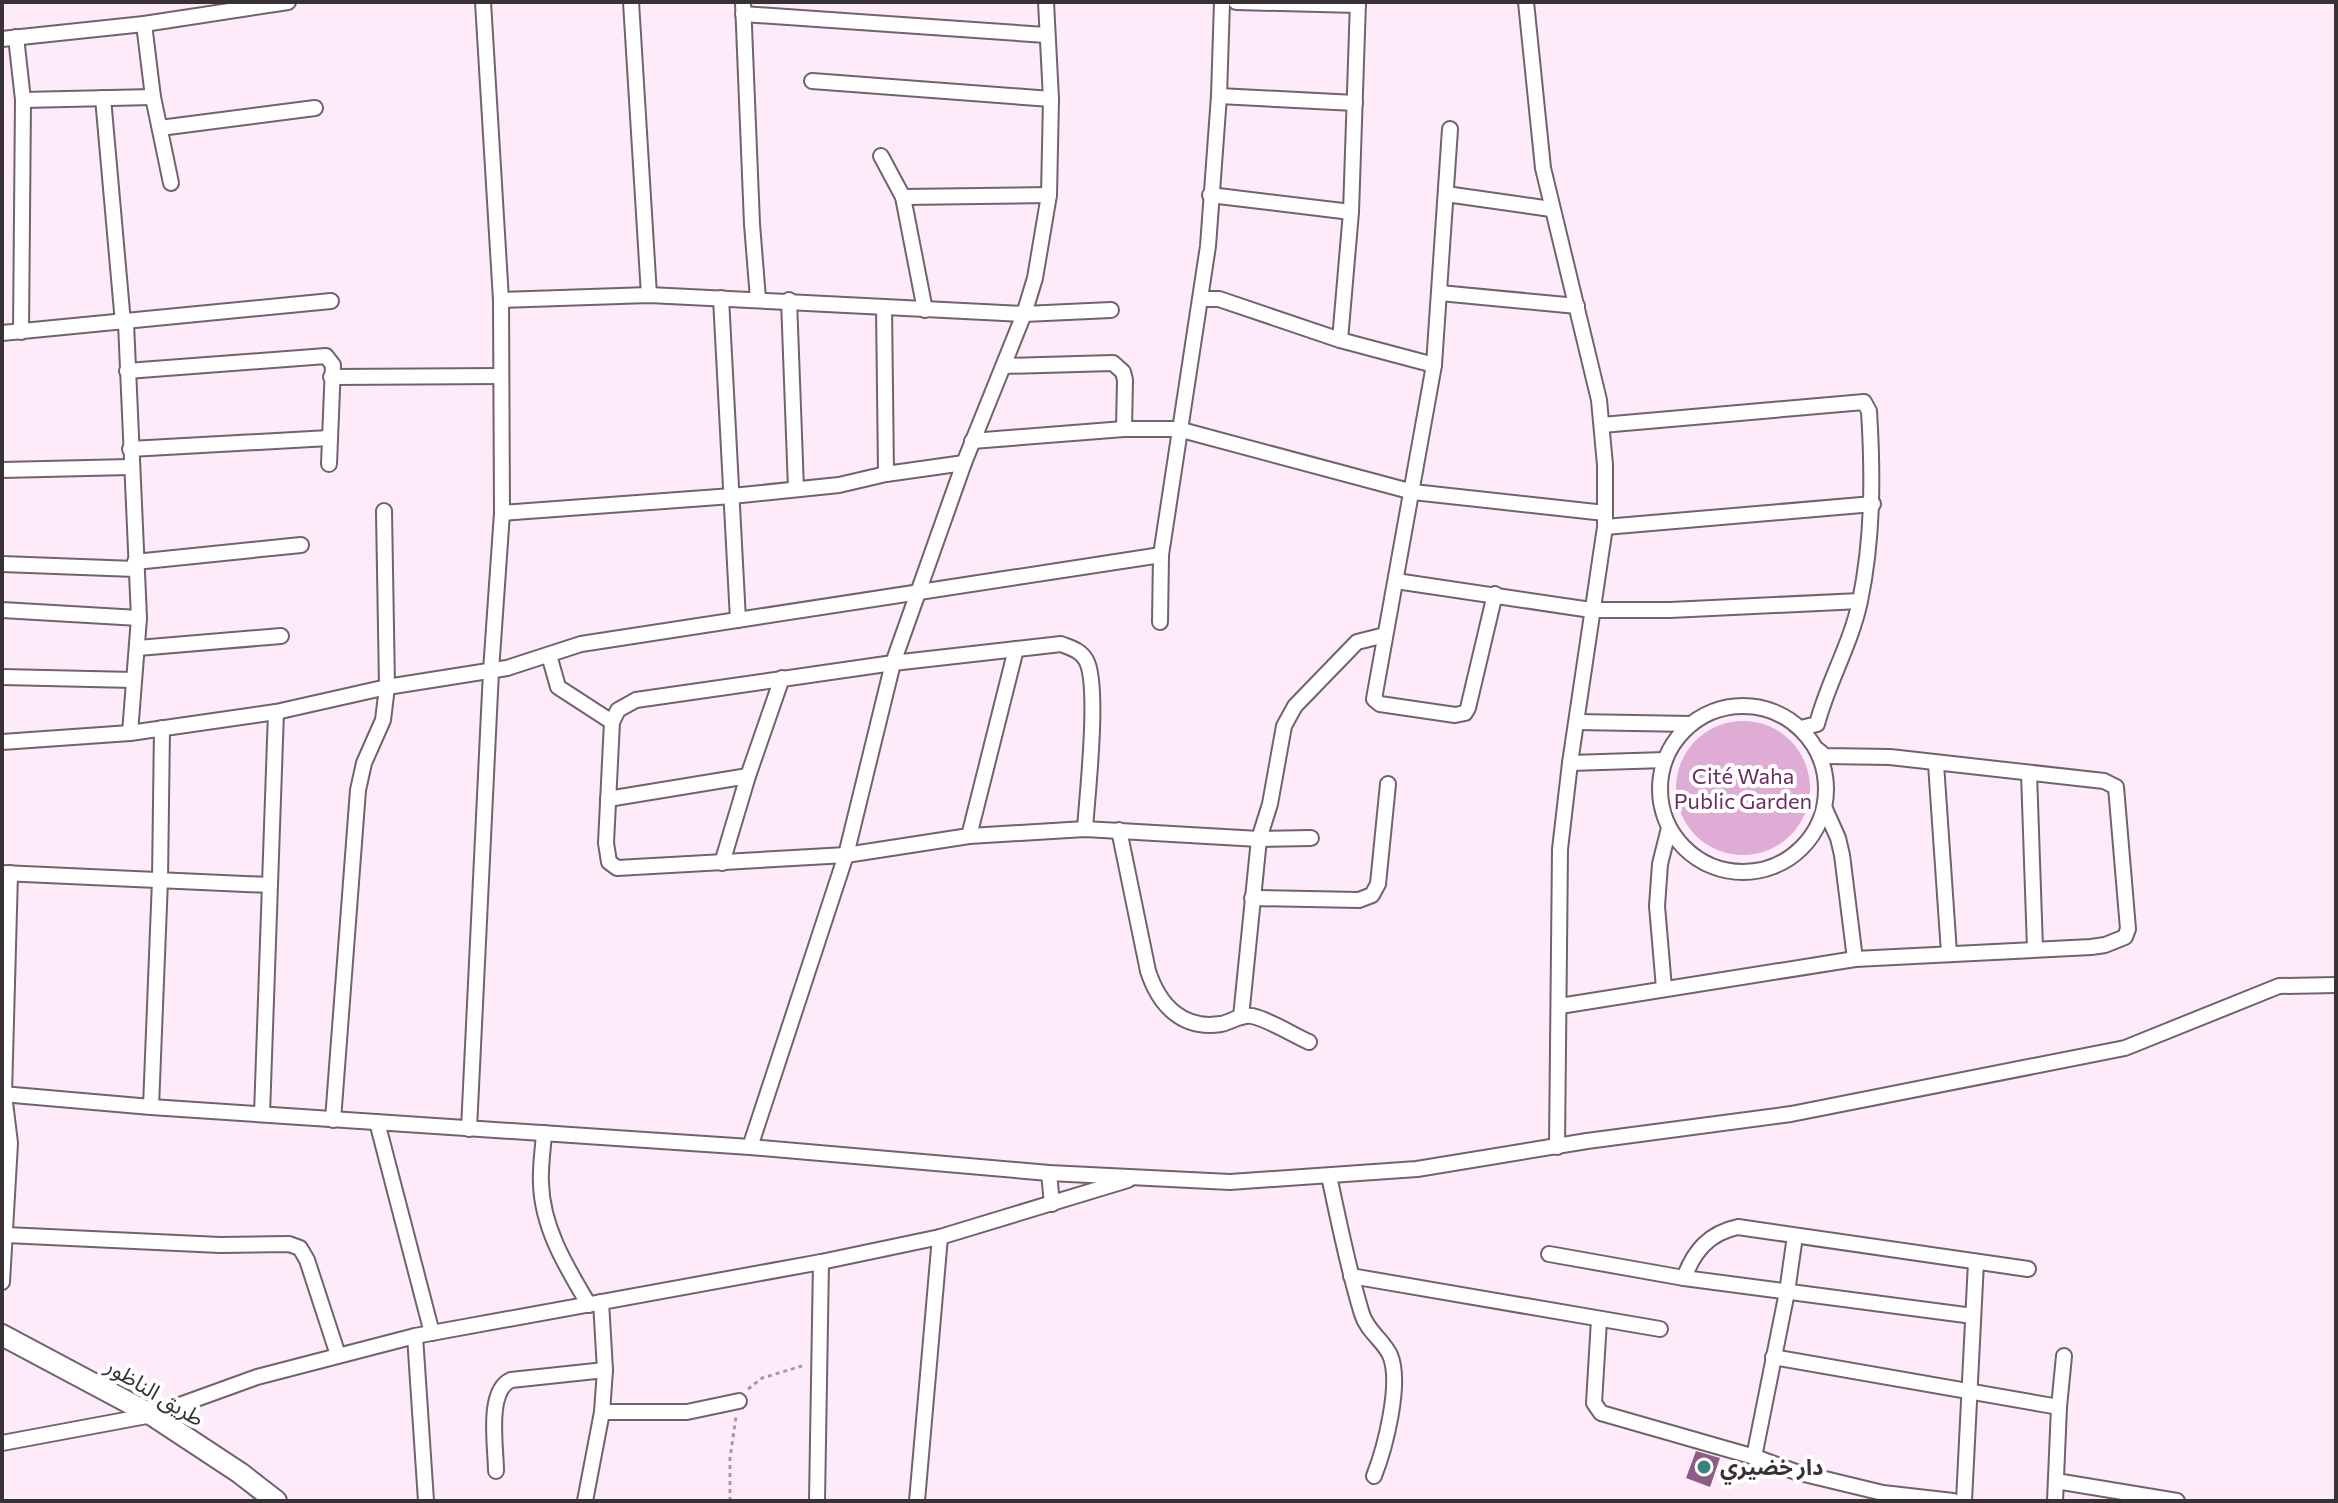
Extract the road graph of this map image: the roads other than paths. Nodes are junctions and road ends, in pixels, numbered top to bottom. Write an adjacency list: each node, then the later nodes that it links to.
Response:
1 (288, 2): 10 (street)
2 (483, 2): 36 (street)
3 (631, 2): 32 (street)
4 (1046, 2): 11 (street)
5 (1222, 2): 14 (street)
6 (1236, 2): 8 (street)
7 (1526, 2): 29 (street)
8 (1358, 4): 19 (street)
9 (743, 8): 11 (street); 34 (street)
10 (144, 24): 12 (street); 15 (street)
11 (1046, 35): 17 (street)
12 (9, 38): 18 (street)
13 (812, 81): 17 (street)
14 (1219, 96): 19 (street); 27 (street)
15 (153, 97): 16 (street); 21 (street)
16 (103, 98): 18 (street); 44 (street)
17 (1051, 99): 26 (street)
18 (23, 100): 45 (street)
19 (1355, 103): 30 (street)
20 (315, 108): 21 (street)
21 (160, 128): 24 (street)
22 (1450, 129): 25 (street)
23 (881, 156): 28 (street)
24 (171, 183)
25 (1446, 194): 29 (street); 31 (street)
26 (1049, 195): 28 (street); 43 (street)
27 (1210, 195): 30 (street); 35 (street)
28 (903, 197): 41 (street)
29 (1551, 209): 39 (street)
30 (1351, 212): 47 (street)
31 (1440, 293): 39 (street); 48 (street)
32 (649, 295): 33 (street); 36 (street)
33 (721, 298): 34 (street); 66 (street)
34 (758, 299): 37 (street)
35 (1202, 299): 47 (street); 55 (street)
36 (501, 300): 51 (street)
37 (789, 300): 40 (street); 64 (street)
38 (331, 301): 44 (street)
39 (1577, 306): 53 (street)
40 (884, 307): 41 (street); 63 (street)
41 (925, 310): 43 (street)
42 (1111, 310): 43 (street)
43 (1024, 314): 49 (street)
44 (124, 323): 45 (street); 50 (street)
45 (21, 332): 46 (street)
46 (2, 333)
47 (1340, 340): 48 (street)
48 (1434, 365): 65 (street)
49 (1004, 366): 54 (street); 57 (street)
50 (127, 371): 52 (street); 58 (street)
51 (501, 376): 52 (street); 69 (street)
52 (331, 377): 56 (street)
53 (1602, 425): 67 (street); 70 (street)
54 (1124, 429): 55 (street); 57 (street)
55 (1178, 429): 65 (street); 72 (street)
56 (329, 438): 58 (street); 60 (street)
57 (972, 441): 59 (street)
58 (130, 449): 61 (street)
59 (964, 463): 63 (street); 76 (street)
60 (329, 464)
61 (130, 467): 62 (street); 74 (street)
62 (2, 470)
63 (886, 474): 64 (street)
64 (796, 489): 66 (street)
65 (1413, 492): 70 (street); 75 (street)
66 (732, 496): 69 (street); 82 (street)
67 (1873, 504): 70 (street); 78 (street)
68 (384, 511): 94 (street)
69 (502, 513): 90 (street)
70 (1605, 520): 80 (street)
71 (301, 545): 74 (street)
72 (1161, 555): 76 (street); 83 (street)
73 (2, 564): 74 (street)
74 (135, 566): 81 (street)
75 (1396, 581): 77 (street); 84 (street)
76 (917, 592): 82 (street); 89 (street)
77 (1495, 594): 80 (street); 84 (street)
78 (1860, 601): 80 (street); 100 (street)
79 (2, 610): 81 (street)
80 (1591, 610): 97 (street)
81 (139, 618): 86 (street)
82 (738, 620): 88 (street)
83 (1160, 622)
84 (1385, 635): 117 (street)
85 (281, 636): 86 (street)
86 (138, 648): 93 (street)
87 (1016, 649): 89 (street); 113 (street); 115 (street)
88 (549, 655): 90 (street); 96 (street)
89 (893, 663): 92 (street); 118 (street)
90 (491, 671): 94 (street); 137 (street)
91 (2, 677): 93 (street)
92 (782, 678): 96 (street); 108 (street)
93 (134, 680): 101 (street)
94 (387, 687): 95 (street); 135 (street)
95 (276, 712): 99 (street); 122 (street)
96 (612, 722): 110 (street)
97 (1577, 722): 98 (street); 105 (street)
98 (1691, 724): 100 (street); 104 (street)
99 (162, 728): 101 (street); 121 (street)
100 (1801, 728): 103 (street)
101 (130, 733): 102 (street)
102 (2, 742)
103 (1818, 750): 106 (street); 111 (street)
104 (1665, 760): 105 (street); 112 (street)
105 (1570, 763): 129 (street)
106 (1936, 764): 107 (street); 125 (street)
107 (2029, 773): 124 (street); 124 (street)
108 (748, 776): 110 (street); 119 (street)
109 (1388, 784): 123 (street)
110 (608, 799): 119 (street)
111 (1825, 809): 112 (street); 126 (street)
112 (1669, 828): 128 (street)
113 (1085, 829): 114 (street); 115 (street)
114 (1119, 830): 117 (street); 130 (street)
115 (969, 836): 118 (street)
116 (1311, 838): 117 (street)
117 (1259, 839): 123 (street)
118 (846, 855): 119 (street); 139 (street)
119 (722, 863)
120 (6, 873): 121 (street); 132 (street)
121 (160, 880): 122 (street); 133 (street)
122 (269, 885): 134 (street)
123 (1252, 898): 130 (street)
124 (2035, 949): 125 (street)
125 (1949, 953): 126 (street)
126 (1855, 959): 128 (street)
127 (2336, 985): 140 (street)
128 (1664, 988): 129 (street)
129 (1560, 1006): 140 (street)
130 (1241, 1017): 131 (street)
131 (1309, 1042)
132 (3, 1094): 133 (street); 145 (street)
133 (151, 1107): 134 (street)
134 (262, 1114): 135 (street)
135 (333, 1120): 136 (street)
136 (377, 1122): 137 (street); 160 (street)
137 (469, 1129): 138 (street)
138 (544, 1133): 139 (street); 156 (street)
139 (750, 1147): 141 (street)
140 (1557, 1147): 142 (street)
141 (1049, 1173): 143 (street); 144 (street)
142 (1329, 1176): 143 (street); 152 (street)
143 (1136, 1178): 144 (street)
144 (1052, 1204): 147 (street)
145 (6, 1235): 154 (street); 163 (street)
146 (1795, 1236): 150 (street); 153 (street); 155 (street)
147 (940, 1237): 149 (street); 181 (street)
148 (1549, 1254): 153 (street)
149 (821, 1262): 156 (street); 180 (street)
150 (1976, 1262): 151 (street); 157 (street)
151 (2028, 1269)
152 (1351, 1276): 158 (street); 175 (street)
153 (1684, 1278): 155 (street)
154 (2, 1282)
155 (1787, 1292): 157 (street); 165 (street)
156 (595, 1303): 160 (street); 166 (street)
157 (1973, 1316): 167 (street)
158 (1599, 1320): 159 (street); 173 (street)
159 (1660, 1329)
160 (432, 1333): 162 (street)
161 (2, 1335): 171 (street, طريق الناظور)
162 (415, 1336): 163 (street); 178 (street)
163 (338, 1355): 171 (street)
164 (2064, 1356): 169 (street)
165 (1773, 1357): 167 (street); 173 (street)
166 (605, 1370): 170 (street); 174 (street)
167 (1971, 1390): 169 (street); 183 (street)
168 (739, 1401): 170 (street)
169 (2059, 1407): 176 (street)
170 (602, 1412): 179 (street)
171 (152, 1415): 172 (street); 177 (street, طريق الناظور)
172 (2, 1443)
173 (1754, 1457): 182 (street)
174 (496, 1471)
175 (1374, 1476)
176 (2056, 1481): 184 (street); 185 (street)
177 (276, 1501)
178 (426, 1501)
179 (585, 1501)
180 (817, 1501)
181 (917, 1501)
182 (1953, 1501)
183 (1964, 1501)
184 (2055, 1501)
185 (2177, 1501)

